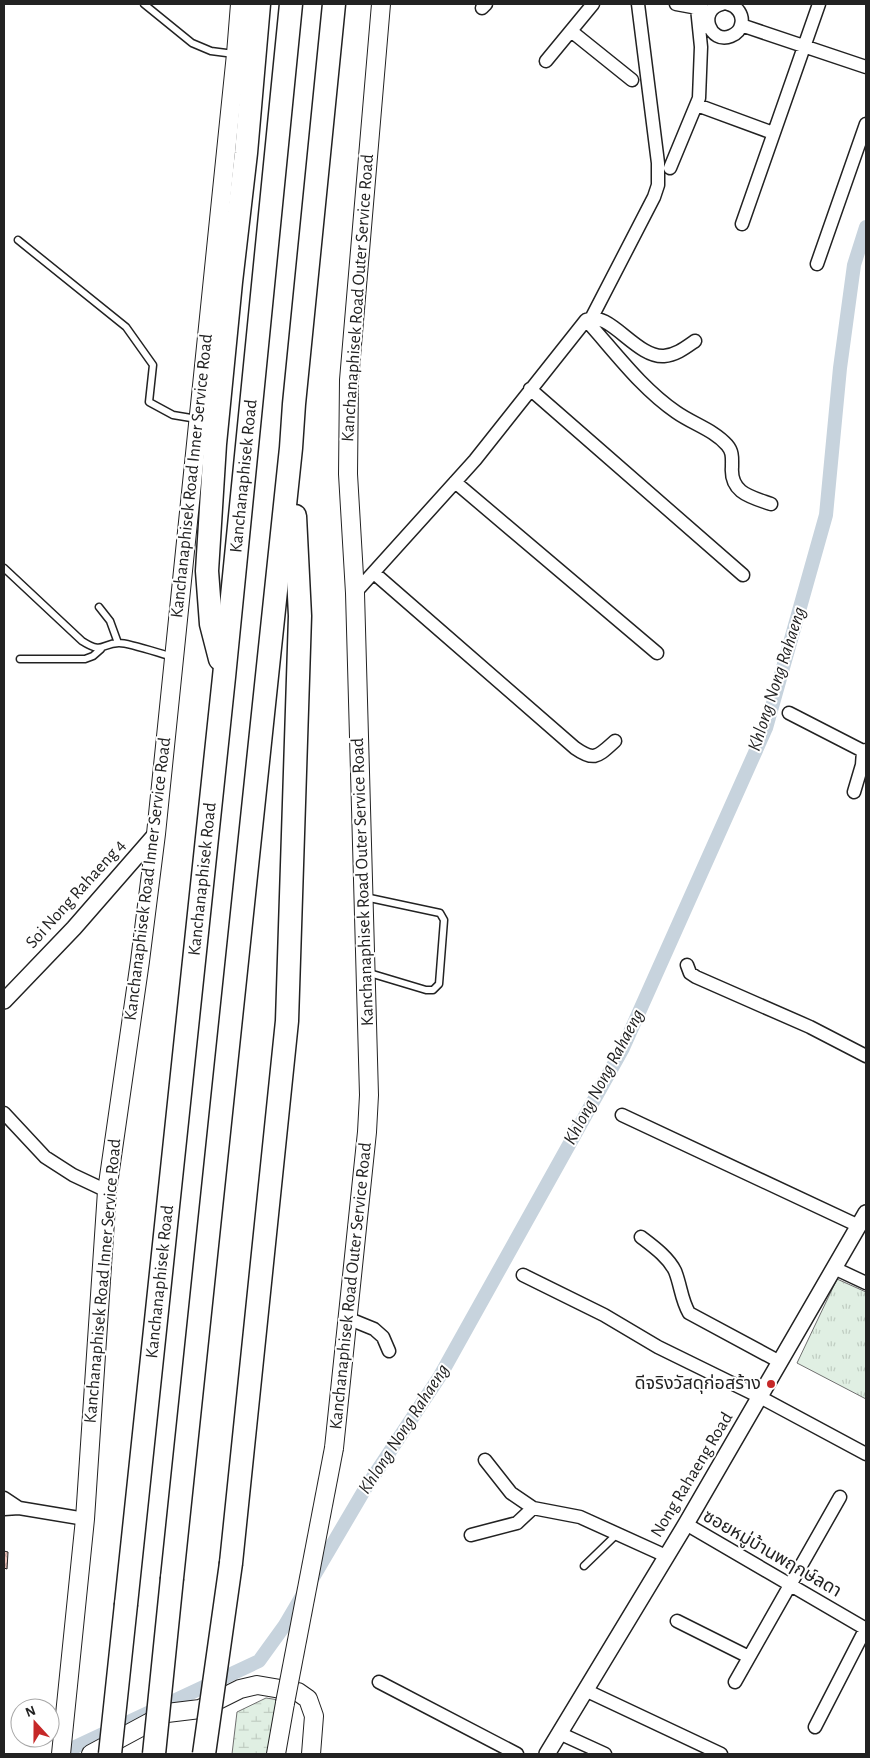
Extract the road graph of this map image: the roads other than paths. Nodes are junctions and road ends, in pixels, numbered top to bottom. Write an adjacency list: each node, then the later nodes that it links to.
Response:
1 (144, 4): 17 (lane)
2 (240, 4): 17 (main road, Kanchanaphisek Road Inner Service Road)
3 (259, 4): 21 (highway)
4 (281, 4): 21 (highway)
5 (291, 4): 46 (highway, Kanchanaphisek Road)
6 (334, 4): 33 (highway)
7 (381, 4): 39 (main road, Kanchanaphisek Road Outer Service Road)
8 (593, 4): 15 (street)
9 (638, 4): 29 (street)
10 (676, 4): 13 (street)
11 (819, 4): 16 (street)
12 (725, 5): 13 (street); 14 (street); 14 (street)
13 (697, 8): 22 (street)
14 (741, 25): 16 (street)
15 (571, 31): 18 (street); 20 (street)
16 (804, 46): 19 (street); 24 (street)
17 (236, 54): 32 (main road, Kanchanaphisek Road Inner Service Road)
18 (546, 61)
19 (866, 67)
20 (632, 80)
21 (251, 92): 46 (highway)
22 (697, 105): 24 (street); 25 (street)
23 (866, 124): 28 (street)
24 (774, 133): 26 (street)
25 (670, 168)
26 (742, 224)
27 (18, 240): 32 (lane)
28 (816, 264)
29 (589, 318): 30 (street); 31 (street); 35 (street)
30 (695, 342)
31 (530, 389): 34 (street); 38 (street)
32 (198, 420): 44 (main road, Kanchanaphisek Road Inner Service Road)
33 (291, 448): 94 (highway, bridge); 95 (highway, bridge)
34 (455, 482): 37 (street); 43 (street)
35 (771, 504)
36 (4, 568): 42 (lane)
37 (374, 573): 39 (street); 48 (street)
38 (743, 575)
39 (355, 593): 52 (main road, Kanchanaphisek Road Outer Service Road)
40 (100, 607): 41 (lane)
41 (118, 643): 42 (lane); 44 (lane)
42 (101, 649): 45 (lane)
43 (656, 653)
44 (173, 657): 51 (main road, Kanchanaphisek Road Inner Service Road)
45 (20, 659)
46 (224, 677): 93 (highway, Kanchanaphisek Road, bridge)
47 (789, 714): 49 (street)
48 (614, 741)
49 (865, 750): 50 (street)
50 (854, 792)
51 (156, 834): 55 (street, Soi Nong Rahaeng 4); 59 (main road, Kanchanaphisek Road Inner Service Road)
52 (363, 896): 54 (main road, Kanchanaphisek Road Outer Service Road); 54 (lane)
53 (687, 965): 56 (street)
54 (365, 972): 65 (main road, Kanchanaphisek Road Outer Service Road)
55 (4, 1002)
56 (866, 1056)
57 (4, 1113): 59 (street)
58 (622, 1115): 60 (street)
59 (107, 1190): 76 (main road, Kanchanaphisek Road Inner Service Road)
60 (862, 1219): 62 (street, Nong Rahaeng Road)
61 (641, 1238): 67 (street)
62 (834, 1268): 64 (street); 67 (street, Nong Rahaeng Road)
63 (524, 1275): 68 (street)
64 (866, 1284)
65 (347, 1318): 66 (street); 96 (main road, Kanchanaphisek Road Outer Service Road, bridge)
66 (389, 1351)
67 (780, 1362): 68 (street, Nong Rahaeng Road)
68 (760, 1397): 69 (street); 77 (street, Nong Rahaeng Road)
69 (866, 1454)
70 (485, 1460): 74 (street)
71 (840, 1497): 82 (street)
72 (4, 1498): 73 (street)
73 (19, 1508): 75 (street); 76 (street)
74 (533, 1508): 78 (street); 79 (street)
75 (4, 1509)
76 (85, 1519): 91 (main road, Kanchanaphisek Road Inner Service Road)
77 (686, 1524): 80 (street, Nong Rahaeng Road); 82 (street, ซอยหมู่บ้านพฤกษ์ลดา)
78 (617, 1534): 80 (street); 81 (lane)
79 (470, 1535)
80 (666, 1556): 88 (street, Nong Rahaeng Road)
81 (584, 1566)
82 (790, 1586): 84 (street, ซอยหมู่บ้านพฤกษ์ลดา); 85 (street)
83 (677, 1621): 85 (street)
84 (866, 1629): 89 (street)
85 (749, 1657): 87 (street)
86 (379, 1682): 98 (street)
87 (735, 1682)
88 (585, 1690): 90 (street, Nong Rahaeng Road); 101 (street)
89 (815, 1727)
90 (559, 1733): 99 (street, Nong Rahaeng Road); 100 (street)
91 (61, 1754)
92 (90, 1754): 97 (main road)
93 (110, 1754)
94 (154, 1754)
95 (204, 1754)
96 (276, 1754)
97 (311, 1754)
98 (517, 1754)
99 (547, 1754)
100 (606, 1754)
101 (720, 1754)

